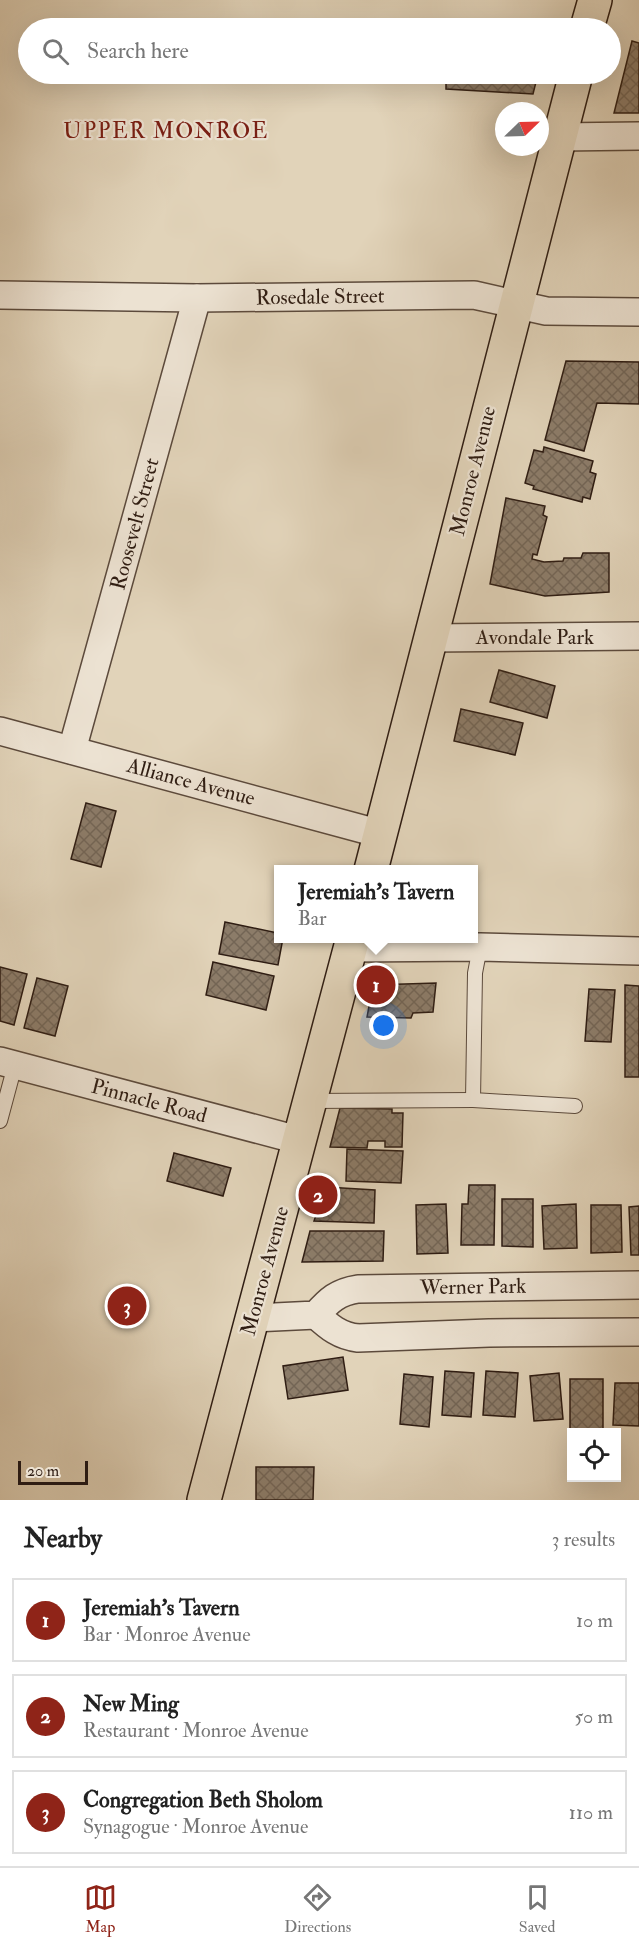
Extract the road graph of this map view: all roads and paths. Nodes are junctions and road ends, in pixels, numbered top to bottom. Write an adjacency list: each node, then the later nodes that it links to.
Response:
1 (595, 0): 2 (main road)
2 (590, 18)
3 (573, 84): 5 (main road, Monroe Avenue)
4 (639, 136): 5 (street)
5 (559, 137): 8 (main road, Monroe Avenue)
6 (0, 295): 7 (street, Rosedale Street)
7 (197, 298): 8 (street, Rosedale Street); 13 (street, Roosevelt Street)
8 (516, 303): 9 (street, Rosedale Street); 11 (main road, Monroe Avenue)
9 (639, 312)
10 (639, 636): 11 (street, Avondale Park)
11 (430, 638): 14 (main road, Monroe Avenue)
12 (0, 731): 13 (street, Alliance Avenue)
13 (72, 750): 14 (street, Alliance Avenue)
14 (381, 834): 15 (main road, Monroe Avenue)
15 (372, 865)
16 (351, 943): 17 (street); 21 (main road, Monroe Avenue)
17 (480, 947): 18 (street); 20 (lane)
18 (639, 951)
19 (7, 1063): 23 (lane); 24 (street, Pinnacle Road)
20 (473, 1100): 21 (lane); 22 (lane)
21 (309, 1101): 24 (main road, Monroe Avenue)
22 (575, 1106)
23 (0, 1121)
24 (298, 1140): 27 (main road, Monroe Avenue)
25 (639, 1286): 26 (street, Werner Park)
26 (316, 1315): 27 (street); 28 (street)
27 (253, 1318): 29 (main road, Monroe Avenue)
28 (639, 1332)
29 (204, 1500)

